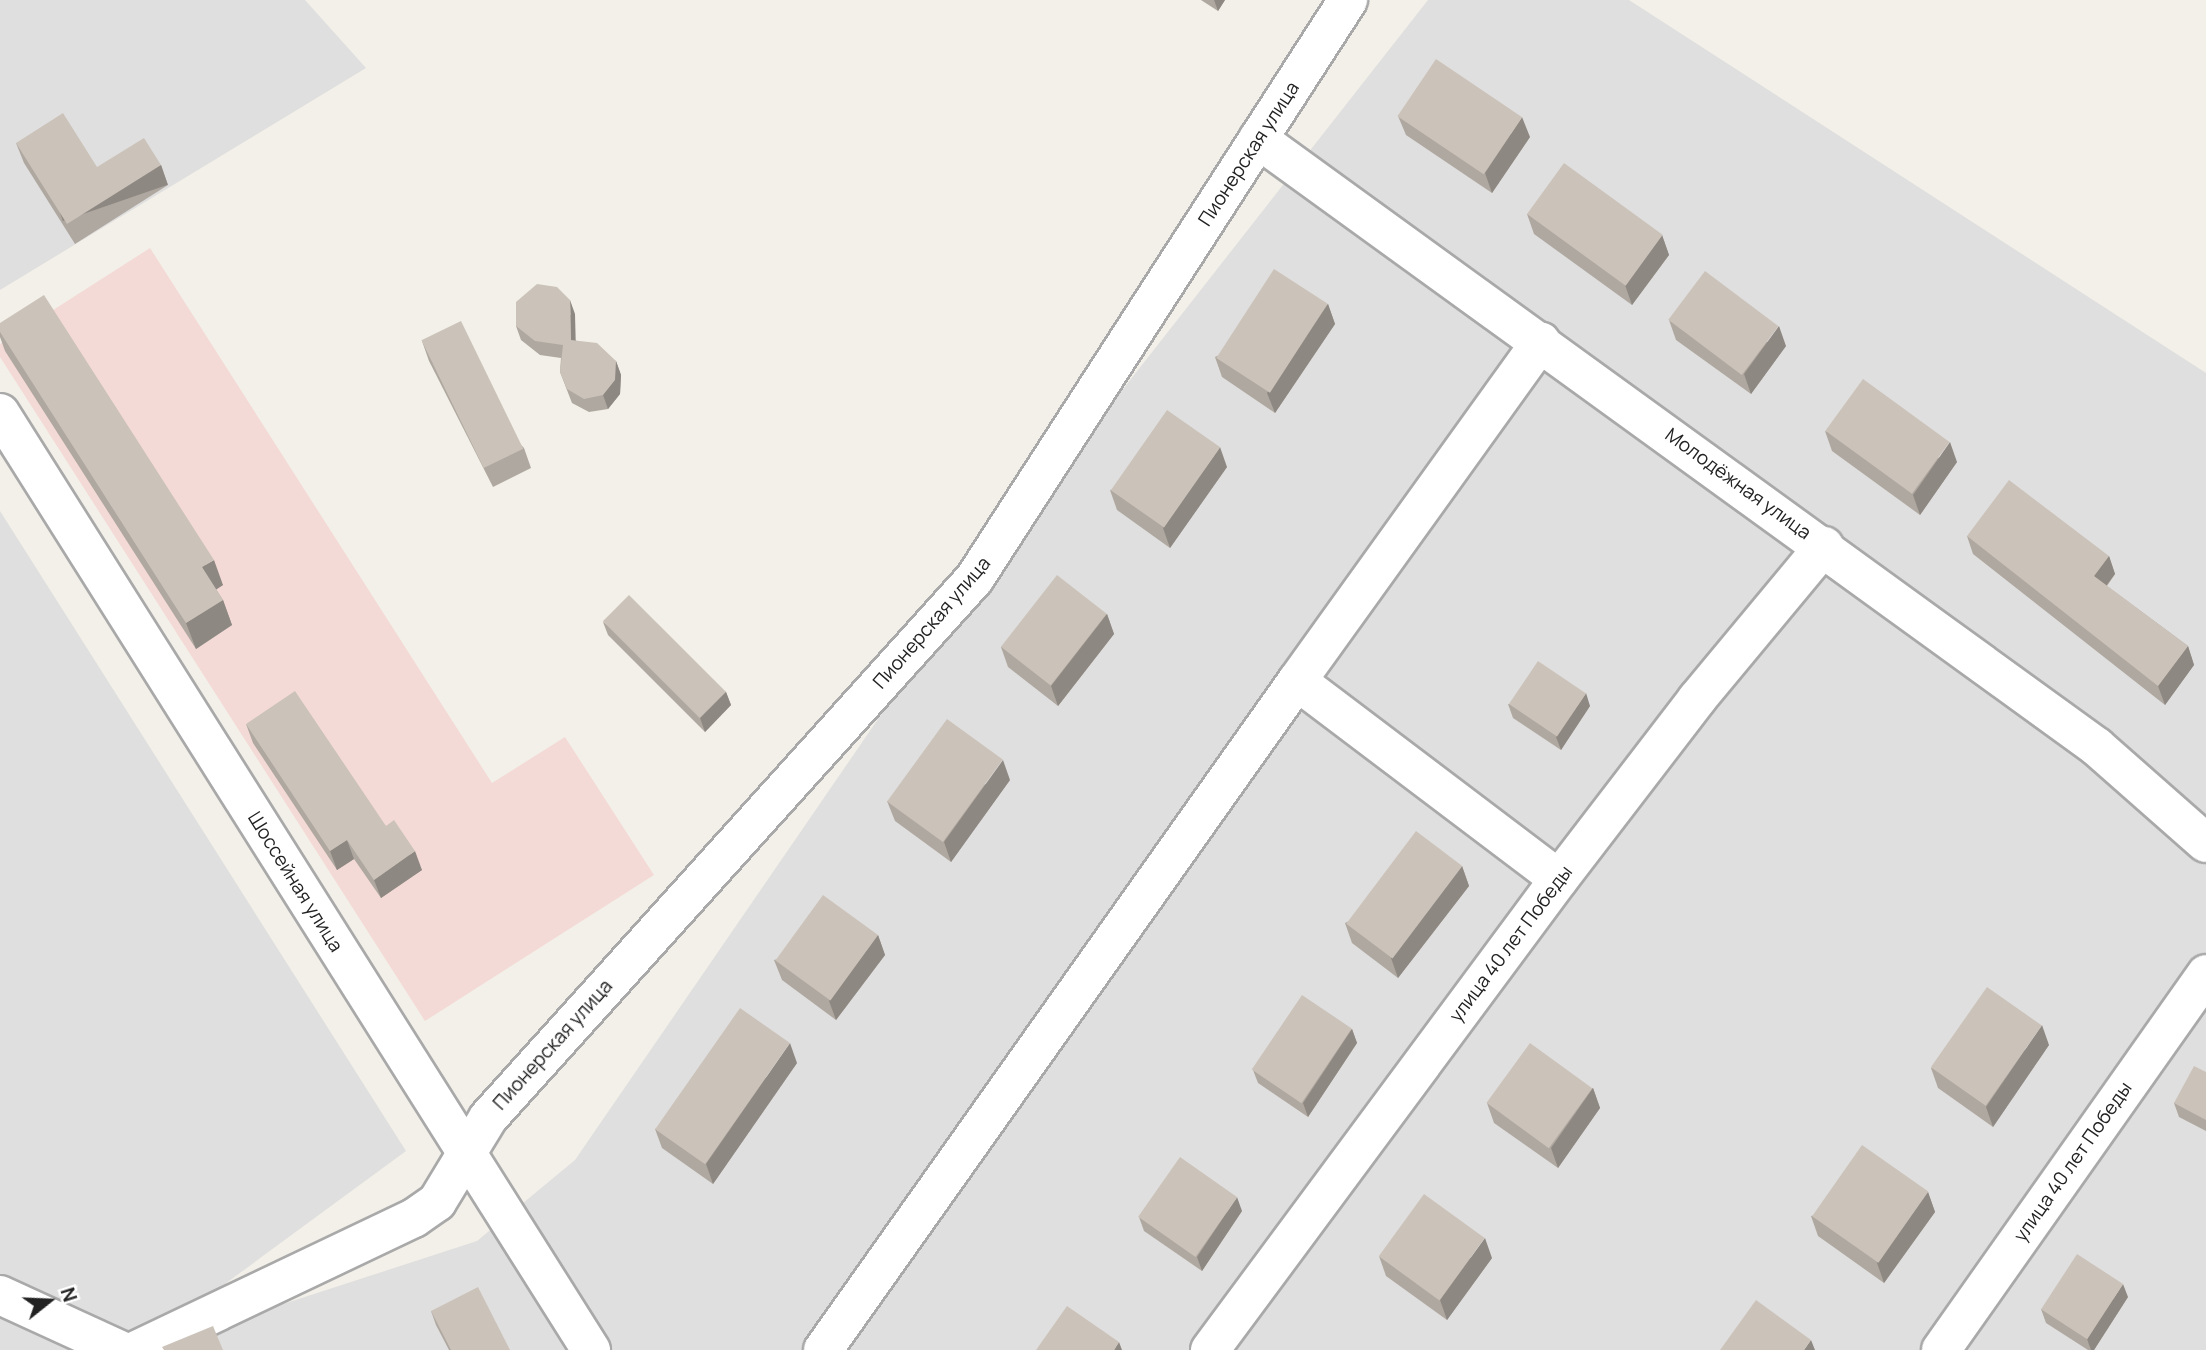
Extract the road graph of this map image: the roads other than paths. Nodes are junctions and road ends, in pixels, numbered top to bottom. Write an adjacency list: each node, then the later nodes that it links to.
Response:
1 (1348, 0): 2 (street, Пионерская улица)
2 (1258, 139): 3 (street, Молодёжная улица); 10 (street, Пионерская улица)
3 (1541, 342): 5 (street, Молодёжная улица); 6 (street)
4 (0, 413): 10 (street, Шоссейная улица)
5 (1824, 546): 7 (street, Молодёжная улица); 8 (street, улица 40 лет Победы)
6 (1297, 681): 8 (street); 15 (street)
7 (2206, 843)
8 (1559, 879): 16 (street, улица 40 лет Победы)
9 (2206, 974): 17 (street, улица 40 лет Победы)
10 (467, 1156): 13 (street, Пионерская улица); 14 (street, Шоссейная улица)
11 (0, 1295): 12 (street)
12 (120, 1350)
13 (137, 1350)
14 (591, 1350)
15 (823, 1350)
16 (1210, 1350)
17 (1941, 1350)

